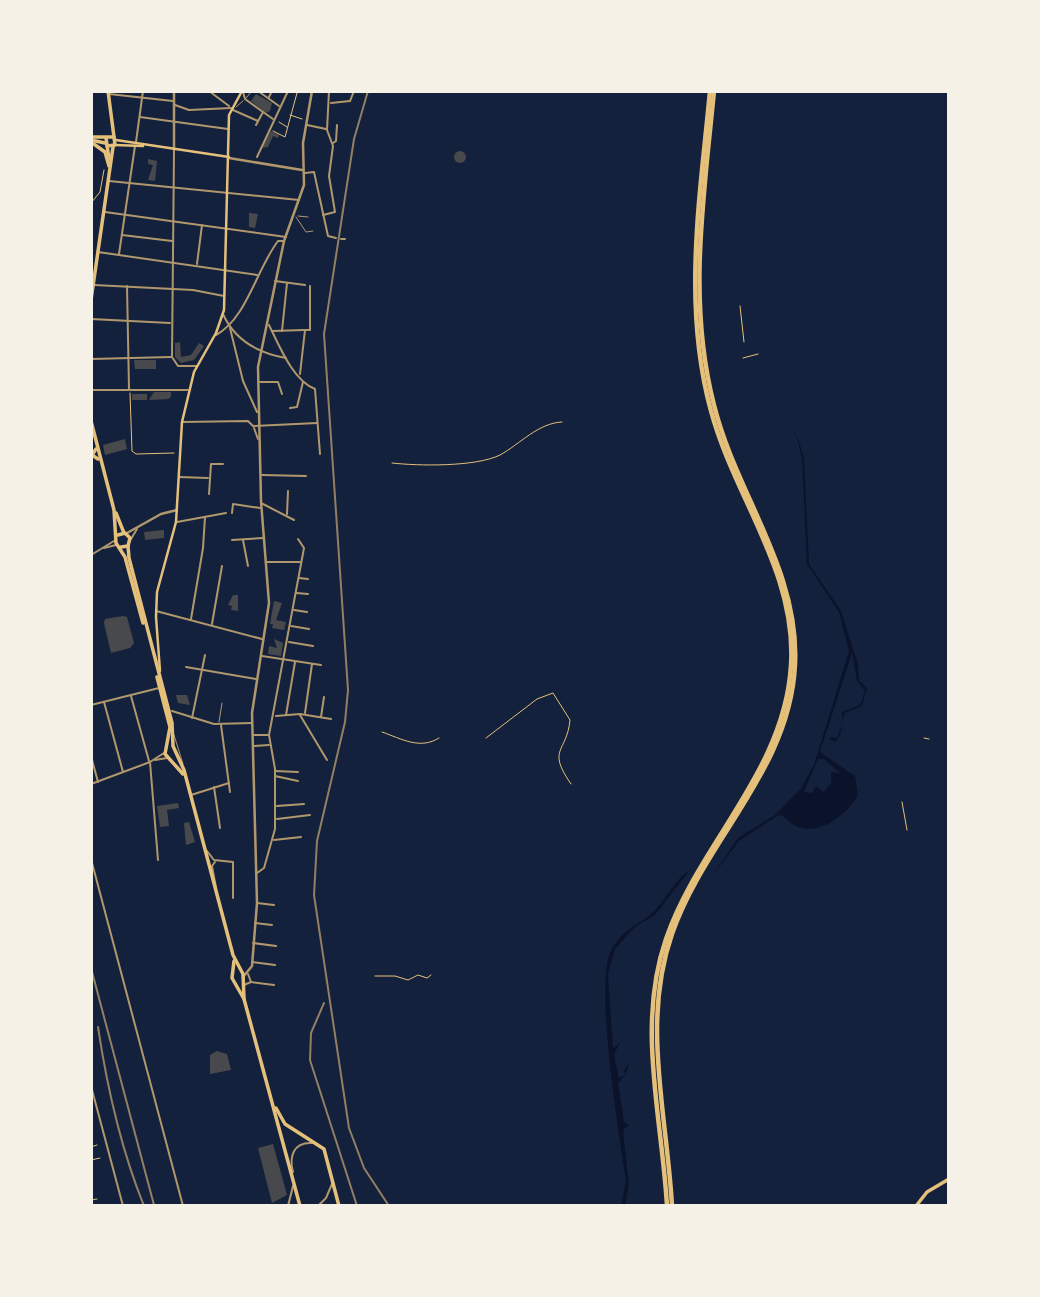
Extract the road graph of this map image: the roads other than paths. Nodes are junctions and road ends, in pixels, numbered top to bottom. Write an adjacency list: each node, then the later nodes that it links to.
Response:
1 (143, 91): 14 (street)
2 (174, 91): 17 (street)
3 (209, 91): 20 (street)
4 (242, 91): 16 (street); 20 (main road)
5 (252, 91): 16 (lane)
6 (258, 91): 15 (street)
7 (272, 91): 15 (street)
8 (290, 91): 19 (street)
9 (312, 91): 28 (street)
10 (329, 91): 18 (street)
11 (354, 91): 18 (street)
12 (712, 91): 263 (highway)
13 (108, 92): 14 (street); 26 (main road)
14 (142, 98): 17 (street); 22 (street)
15 (269, 98): 19 (street)
16 (245, 99): 20 (lane); 21 (street)
17 (174, 103): 20 (street); 25 (street)
18 (329, 103): 31 (street)
19 (280, 107): 23 (street)
20 (230, 108): 24 (street); 30 (main road)
21 (263, 112): 23 (street); 24 (street)
22 (139, 117): 25 (street); 37 (street)
23 (274, 120): 39 (street)
24 (258, 121): 27 (street)
25 (174, 122): 30 (street); 38 (street)
26 (111, 125): 33 (main road); 34 (main road)
27 (256, 125)
28 (306, 125): 31 (street); 35 (street)
29 (337, 125): 36 (street)
30 (229, 130): 42 (main road)
31 (327, 130): 36 (street)
32 (91, 140): 33 (main road); 43 (main road)
33 (106, 141): 34 (main road); 34 (main road); 43 (main road)
34 (115, 142): 37 (main road); 43 (main road)
35 (303, 143): 44 (street); 45 (street)
36 (332, 144): 53 (street)
37 (135, 145): 38 (main road); 47 (street)
38 (174, 150): 42 (main road); 48 (street)
39 (260, 150): 40 (street); 41 (street)
40 (268, 151)
41 (257, 157)
42 (229, 158): 44 (street); 49 (main road)
43 (108, 166): 46 (main road)
44 (294, 167): 45 (street)
45 (303, 173): 50 (street); 53 (street)
46 (107, 181): 47 (street); 51 (main road)
47 (130, 183): 48 (street); 52 (street)
48 (174, 187): 49 (street); 56 (street)
49 (228, 192): 50 (street); 58 (main road)
50 (300, 200): 54 (street)
51 (104, 211): 52 (street); 68 (main road)
52 (125, 214): 56 (street); 60 (street)
53 (323, 215): 62 (street)
54 (295, 217): 55 (lane); 59 (lane); 63 (street)
55 (308, 217)
56 (173, 220): 57 (street); 66 (street)
57 (202, 224): 58 (street); 71 (street)
58 (227, 228): 61 (street); 72 (main road)
59 (313, 231)
60 (122, 235): 66 (street); 69 (street)
61 (278, 236): 63 (street); 67 (street)
62 (336, 238)
63 (285, 239): 67 (street); 74 (street)
64 (341, 239): 65 (street)
65 (345, 239)
66 (173, 241): 70 (street)
67 (278, 241): 73 (street)
68 (98, 252): 69 (street); 76 (main road)
69 (118, 255): 70 (street)
70 (173, 263): 71 (street); 80 (street)
71 (196, 265): 72 (street)
72 (225, 270): 73 (street); 81 (main road)
73 (257, 275): 90 (street)
74 (275, 281): 75 (street); 89 (street)
75 (287, 283): 77 (street); 94 (street)
76 (93, 285): 78 (street); 82 (main road)
77 (305, 285)
78 (127, 286): 80 (street); 85 (street)
79 (310, 286): 92 (street)
80 (172, 289): 81 (street); 86 (street)
81 (225, 296): 83 (main road)
82 (91, 300)
83 (223, 314): 87 (main road); 88 (street)
84 (91, 319): 85 (street)
85 (128, 321): 86 (street); 97 (street)
86 (172, 323): 98 (street)
87 (220, 323): 88 (street); 91 (street); 95 (main road)
88 (227, 323): 90 (street)
89 (269, 325): 93 (street); 96 (street)
90 (230, 327): 91 (street); 96 (street); 110 (street)
91 (225, 330): 95 (street)
92 (305, 330): 94 (street); 102 (street)
93 (272, 331): 94 (street); 99 (street)
94 (282, 331)
95 (215, 335): 101 (main road)
96 (260, 354): 99 (street); 103 (street)
97 (129, 357): 98 (street); 100 (street); 106 (street)
98 (172, 357): 101 (street)
99 (287, 358): 102 (street)
100 (91, 359)
101 (197, 366): 107 (main road)
102 (299, 376): 104 (street)
103 (258, 382): 108 (street); 110 (street)
104 (303, 382): 109 (street); 113 (street)
105 (91, 390): 106 (street)
106 (130, 390): 107 (street)
107 (190, 390): 112 (main road)
108 (282, 394)
109 (290, 408)
110 (258, 412): 115 (street)
111 (91, 421): 118 (main road)
112 (182, 422): 114 (street); 122 (main road)
113 (318, 423): 115 (street); 117 (street)
114 (253, 426): 115 (street); 116 (street)
115 (259, 426): 116 (street)
116 (260, 443): 120 (street)
117 (320, 454)
118 (95, 455): 127 (main road)
119 (223, 464): 123 (street)
120 (261, 475): 121 (street); 126 (street)
121 (306, 476)
122 (179, 477): 123 (street); 128 (main road)
123 (209, 478): 125 (street)
124 (288, 491): 131 (street)
125 (209, 494)
126 (262, 506): 130 (street); 131 (street); 138 (street)
127 (114, 510): 136 (main road); 137 (main road)
128 (177, 510): 134 (main road); 135 (street)
129 (226, 513): 132 (street)
130 (232, 513)
131 (287, 516): 133 (street)
132 (205, 517): 134 (street); 160 (street)
133 (294, 520)
134 (176, 522): 156 (main road)
135 (139, 526): 136 (street); 141 (street)
136 (125, 533): 137 (main road); 141 (main road)
137 (117, 537): 144 (main road); 145 (street)
138 (264, 537): 139 (street); 147 (street)
139 (244, 539): 142 (street); 150 (street)
140 (298, 539): 148 (street)
141 (131, 540): 143 (main road)
142 (232, 540)
143 (128, 546): 144 (main road); 159 (main road)
144 (120, 547): 145 (street); 165 (main road)
145 (103, 548): 146 (street)
146 (91, 555)
147 (266, 562): 148 (street); 166 (street)
148 (301, 562): 151 (street)
149 (222, 566): 161 (street)
150 (248, 566)
151 (298, 577): 152 (street); 153 (street)
152 (308, 579)
153 (295, 592): 154 (street); 155 (street)
154 (308, 594)
155 (293, 610): 157 (street); 162 (street)
156 (156, 611): 158 (main road); 160 (street)
157 (307, 612)
158 (156, 617): 159 (main road); 164 (main road)
159 (144, 618): 165 (main road)
160 (191, 620): 161 (street)
161 (212, 625): 166 (street)
162 (290, 625): 163 (street); 167 (street)
163 (309, 629)
164 (157, 634): 165 (main road); 178 (main road)
165 (149, 638): 178 (main road)
166 (263, 639): 170 (street)
167 (288, 641): 168 (street); 171 (street)
168 (313, 646)
169 (205, 655): 176 (street)
170 (261, 655): 171 (street); 177 (street)
171 (285, 659): 172 (street); 189 (street)
172 (295, 661): 173 (street); 188 (street)
173 (312, 664): 174 (street); 187 (street)
174 (321, 665)
175 (186, 667): 176 (street)
176 (204, 669): 177 (street); 191 (street)
177 (257, 679): 193 (street)
178 (159, 680): 179 (main road); 185 (main road)
179 (160, 688): 180 (street); 199 (main road)
180 (131, 695): 182 (street); 205 (street)
181 (324, 697): 190 (street)
182 (104, 702): 184 (street); 207 (street)
183 (222, 703): 194 (lane)
184 (91, 705)
185 (169, 710): 191 (street); 200 (main road)
186 (300, 713): 187 (street); 188 (street); 204 (street)
187 (305, 714): 190 (street)
188 (286, 715): 189 (street)
189 (274, 716): 195 (street)
190 (321, 717): 192 (street)
191 (192, 718): 194 (street)
192 (331, 719)
193 (253, 723): 194 (street); 196 (street)
194 (220, 724): 213 (street)
195 (269, 735): 196 (street); 197 (street)
196 (253, 736): 198 (street)
197 (269, 745): 198 (street); 206 (street)
198 (253, 746): 229 (street)
199 (166, 750): 200 (main road); 202 (main road); 203 (street)
200 (177, 751): 202 (main road); 210 (main road)
201 (91, 756): 212 (street)
202 (169, 759): 203 (street); 210 (main road)
203 (154, 760): 205 (street)
204 (327, 760)
205 (150, 762): 207 (street); 227 (street)
206 (275, 771): 208 (street); 209 (street)
207 (123, 772): 212 (street)
208 (298, 772)
209 (275, 776): 211 (street); 219 (street)
210 (186, 779): 217 (main road)
211 (298, 781)
212 (98, 782): 214 (street)
213 (229, 783): 215 (street); 216 (street)
214 (91, 784)
215 (214, 788): 217 (street); 222 (street)
216 (230, 792)
217 (190, 796): 225 (main road)
218 (304, 804): 219 (street)
219 (276, 806): 221 (street)
220 (310, 815): 221 (street)
221 (275, 819): 224 (street)
222 (220, 828)
223 (300, 837): 224 (street)
224 (273, 840): 229 (street)
225 (204, 847): 228 (street); 230 (main road)
226 (91, 859): 258 (street)
227 (158, 860)
228 (218, 861): 230 (street); 231 (street)
229 (256, 873): 232 (street)
230 (215, 888): 238 (main road)
231 (233, 898)
232 (257, 903): 233 (street); 234 (street)
233 (274, 905)
234 (256, 923): 235 (street); 236 (street)
235 (272, 925)
236 (253, 943): 237 (street); 239 (street)
237 (276, 946)
238 (233, 955): 241 (main road); 242 (main road)
239 (251, 963): 240 (street); 241 (street); 243 (street)
240 (275, 965)
241 (240, 971): 242 (main road); 243 (main road)
242 (233, 972): 244 (main road)
243 (245, 976): 244 (main road); 245 (street); 246 (main road)
244 (235, 982): 248 (main road)
245 (251, 982): 246 (street); 247 (street)
246 (243, 985): 248 (main road)
247 (274, 985)
248 (244, 999): 250 (main road)
249 (91, 1086): 257 (street)
250 (269, 1093): 251 (main road); 252 (main road)
251 (293, 1129): 252 (main road); 254 (main road)
252 (281, 1138): 255 (main road)
253 (949, 1179): 264 (main road)
254 (333, 1180): 256 (street); 262 (main road)
255 (294, 1184): 256 (street); 259 (street); 260 (main road)
256 (331, 1186): 261 (street)
257 (123, 1206)
258 (183, 1206)
259 (288, 1206)
260 (300, 1206)
261 (318, 1206)
262 (339, 1206)
263 (670, 1206)
264 (916, 1206)

